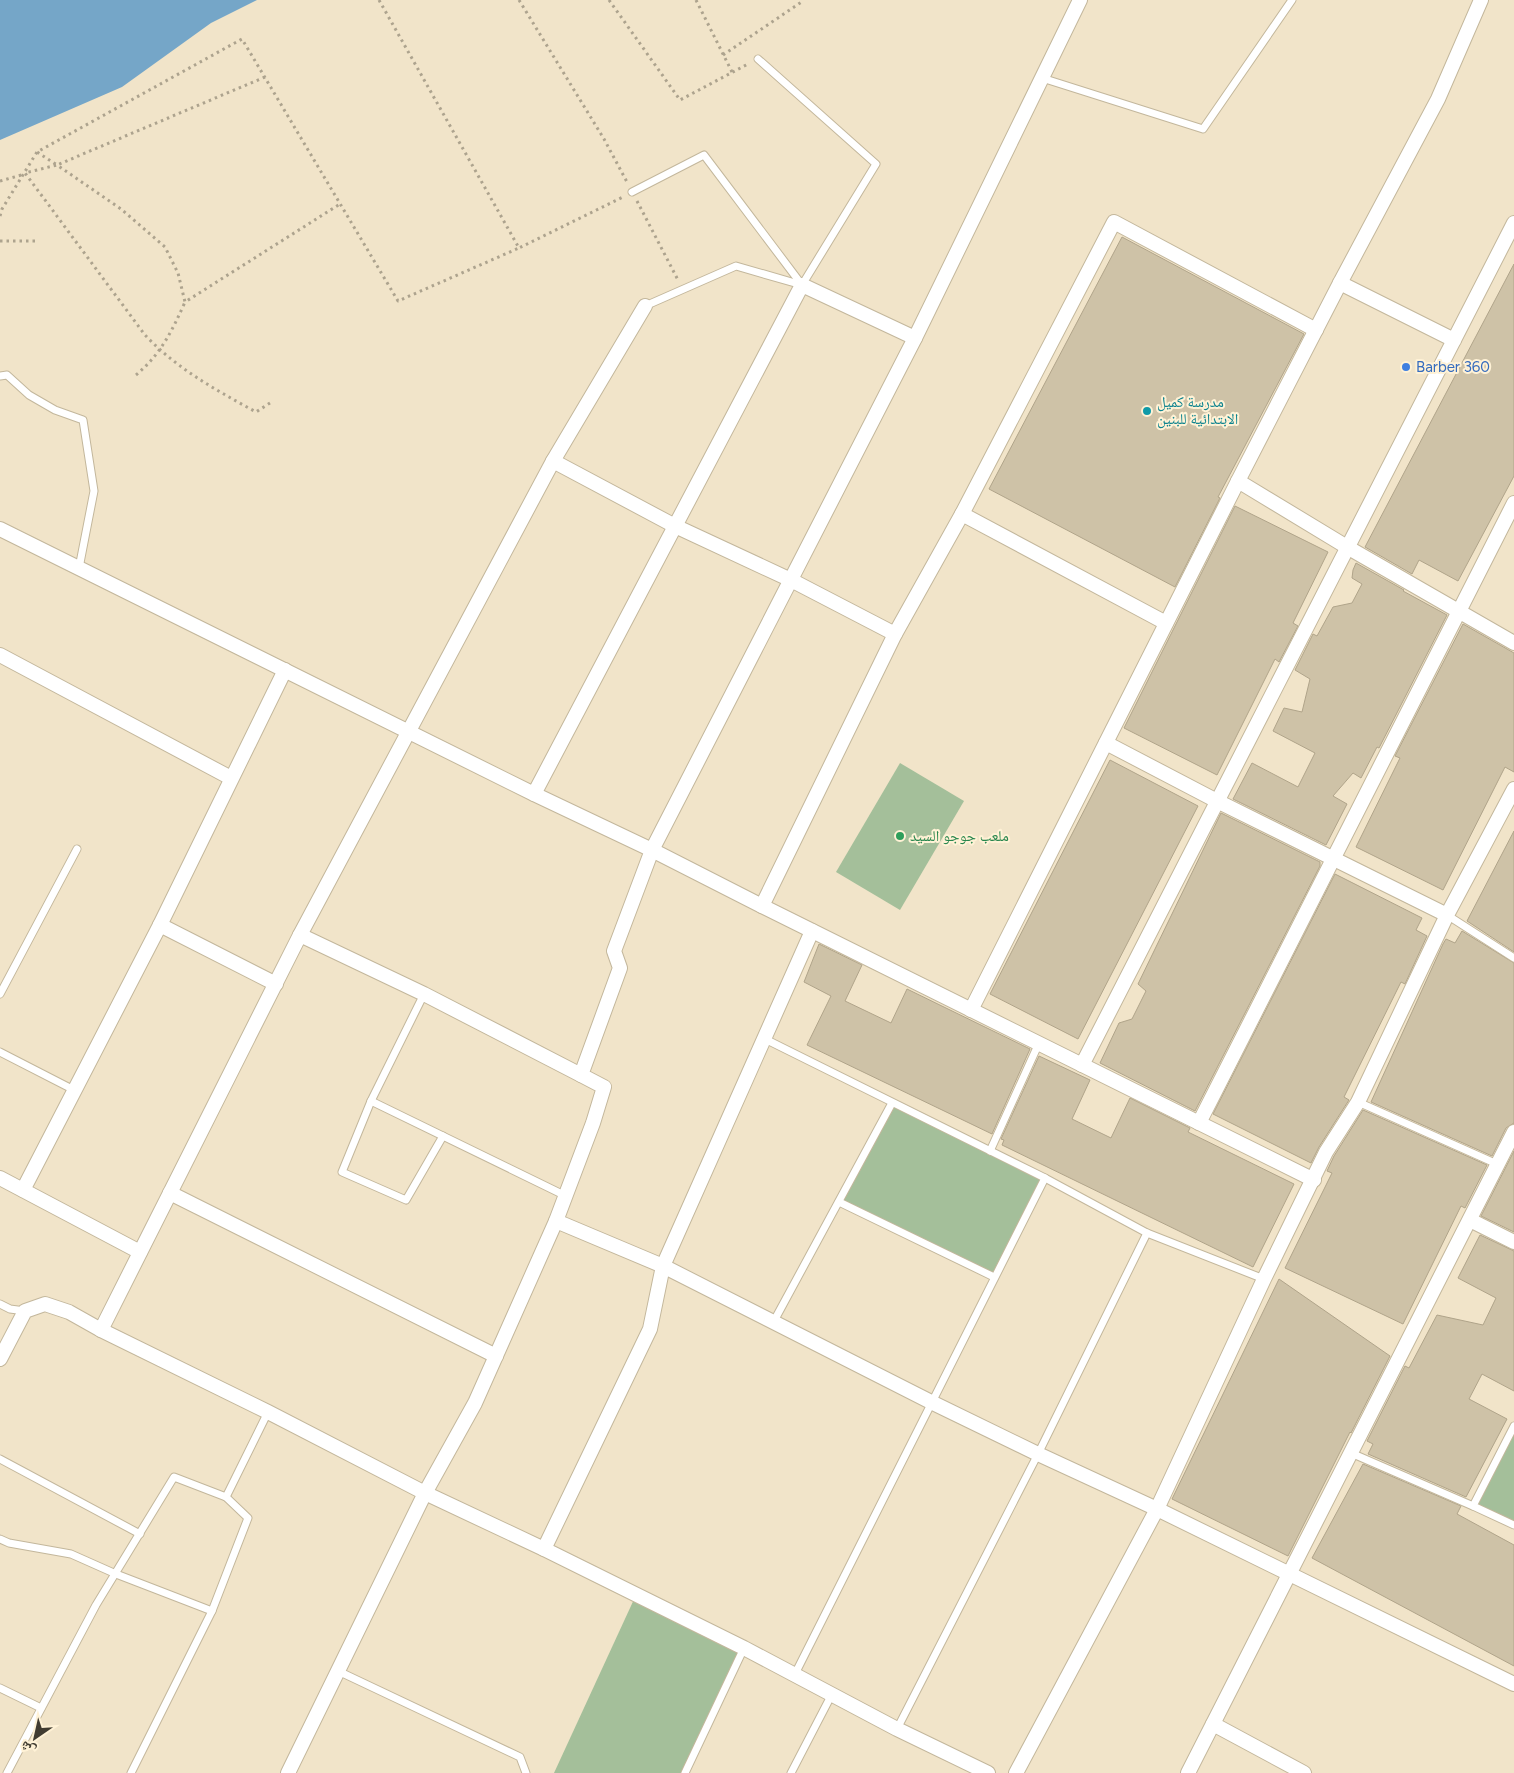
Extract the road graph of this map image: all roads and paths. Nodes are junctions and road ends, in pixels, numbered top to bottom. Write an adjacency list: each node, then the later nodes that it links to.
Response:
1 (379, 0): 24 (path)
2 (519, 0): 18 (path)
3 (609, 0): 11 (path)
4 (696, 0): 9 (path)
5 (803, 0): 9 (path)
6 (1080, 0): 13 (street)
7 (1292, 0): 13 (lane)
8 (1481, 0): 25 (street)
9 (723, 55): 11 (path)
10 (758, 59): 11 (path); 26 (lane)
11 (732, 72)
12 (265, 78): 14 (path); 15 (path); 19 (path)
13 (1042, 78): 31 (street)
14 (37, 152): 15 (path); 16 (path)
15 (57, 164): 16 (path); 28 (path)
16 (25, 174): 17 (path); 20 (path); 33 (path)
17 (0, 181)
18 (632, 192): 24 (path); 26 (lane); 27 (path)
19 (340, 204): 24 (path); 28 (path)
20 (0, 216)
21 (1514, 223): 32 (street)
22 (36, 240): 23 (path)
23 (0, 241)
24 (519, 248)
25 (1340, 283): 30 (street); 32 (street)
26 (802, 285): 27 (lane); 31 (street); 41 (street)
27 (683, 289): 29 (lane)
28 (185, 302): 33 (path)
29 (645, 306): 37 (street)
30 (1316, 330): 38 (street); 40 (street)
31 (915, 338): 45 (street)
32 (1454, 340): 43 (street)
33 (159, 350): 34 (path); 36 (path)
34 (136, 375)
35 (0, 376): 44 (lane)
36 (270, 403)
37 (553, 462): 41 (street); 52 (street)
38 (1238, 480): 43 (street); 47 (street)
39 (1514, 503): 46 (street)
40 (962, 514): 47 (street); 48 (street)
41 (676, 526): 45 (street); 56 (street)
42 (0, 529): 44 (street)
43 (1347, 547): 46 (street); 57 (street)
44 (79, 568): 51 (street)
45 (791, 580): 48 (street); 59 (street)
46 (1459, 611): 49 (street); 60 (street)
47 (1166, 623): 53 (street)
48 (895, 634): 61 (street)
49 (1514, 643)
50 (0, 655): 54 (street)
51 (286, 670): 52 (street); 54 (street)
52 (410, 732): 56 (street); 65 (street)
53 (1106, 743): 57 (street); 70 (street)
54 (231, 778): 63 (street)
55 (1514, 789): 62 (street)
56 (534, 794): 59 (street)
57 (1217, 801): 60 (street); 74 (street)
58 (78, 849): 68 (lane)
59 (652, 850): 61 (street); 75 (street)
60 (1333, 859): 62 (street); 80 (street)
61 (762, 906): 64 (street)
62 (1447, 915): 66 (lane); 78 (street)
63 (160, 925): 67 (street); 76 (street)
64 (812, 931): 70 (street); 71 (street)
65 (300, 935): 67 (street); 69 (street)
66 (1514, 958)
67 (276, 984): 89 (street)
68 (0, 994)
69 (424, 994): 75 (street); 77 (lane)
70 (971, 1010): 72 (street)
71 (765, 1039): 79 (lane); 97 (street)
72 (1039, 1044): 74 (street); 83 (lane)
73 (0, 1052): 76 (lane)
74 (1082, 1065): 80 (street)
75 (582, 1075): 90 (street)
76 (74, 1090): 88 (street)
77 (371, 1101): 82 (lane); 82 (lane)
78 (1358, 1102): 84 (lane); 87 (street)
79 (892, 1103): 83 (lane); 91 (lane)
80 (1199, 1123): 87 (street)
81 (1514, 1132): 84 (street)
82 (443, 1136): 90 (lane)
83 (990, 1151): 86 (lane)
84 (1496, 1164): 92 (street)
85 (0, 1178): 88 (street)
86 (1045, 1178): 94 (lane); 98 (lane)
87 (1314, 1180): 99 (street)
88 (23, 1190): 96 (street)
89 (170, 1193): 96 (street); 104 (street)
90 (566, 1196): 93 (street)
91 (839, 1202): 98 (lane); 102 (lane)
92 (1470, 1220): 95 (street); 109 (street)
93 (556, 1221): 97 (street); 104 (street)
94 (1147, 1232): 99 (lane); 110 (lane)
95 (1514, 1242)
96 (140, 1252): 103 (street)
97 (663, 1266): 102 (street); 119 (street)
98 (994, 1277): 106 (lane)
99 (1264, 1278): 115 (street)
100 (0, 1304): 101 (lane)
101 (25, 1311): 103 (street); 105 (street)
102 (774, 1321): 106 (street)
103 (101, 1330): 107 (street)
104 (496, 1356): 112 (street)
105 (0, 1359)
106 (931, 1402): 110 (street); 125 (lane)
107 (268, 1412): 112 (street); 113 (lane)
108 (1514, 1426): 114 (lane)
109 (1351, 1453): 114 (lane); 121 (street)
110 (1038, 1454): 115 (street); 131 (lane)
111 (0, 1459): 117 (lane)
112 (425, 1494): 119 (street); 124 (street)
113 (226, 1497): 117 (lane); 122 (lane)
114 (1473, 1506): 116 (lane)
115 (1158, 1509): 121 (street); 139 (street)
116 (1514, 1525)
117 (140, 1534): 120 (lane)
118 (0, 1539): 120 (lane)
119 (544, 1550): 123 (street)
120 (116, 1574): 122 (lane); 129 (lane)
121 (1289, 1574): 126 (street); 130 (street)
122 (212, 1611): 133 (lane)
123 (744, 1648): 125 (street); 136 (lane)
124 (338, 1671): 134 (street); 135 (lane)
125 (794, 1674): 128 (street)
126 (1514, 1684)
127 (0, 1688): 129 (lane)
128 (832, 1694): 131 (street); 137 (lane)
129 (41, 1708): 132 (lane)
130 (1213, 1724): 140 (street); 141 (street)
131 (897, 1729): 138 (street)
132 (7, 1773)
133 (131, 1773)
134 (288, 1773)
135 (526, 1773)
136 (685, 1773)
137 (791, 1773)
138 (988, 1773)
139 (1016, 1773)
140 (1188, 1773)
141 (1304, 1773)

